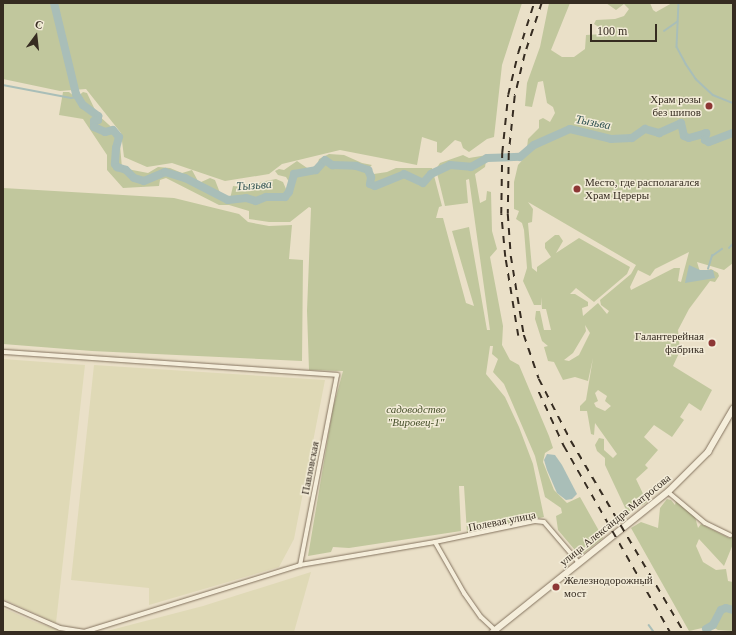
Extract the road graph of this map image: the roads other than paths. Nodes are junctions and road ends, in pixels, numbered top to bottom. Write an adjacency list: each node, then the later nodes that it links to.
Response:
1 (3, 352): 7 (street, Павловская)
2 (733, 409): 3 (main road, улица Александра Матросова)
3 (668, 492): 4 (street); 6 (main road, улица Александра Матросова)
4 (730, 536)
5 (435, 542): 6 (street, Полевая улица); 7 (street); 9 (street)
6 (579, 563): 9 (main road, улица Александра Матросова)
7 (300, 565): 8 (street)
8 (3, 603)
9 (495, 632)

